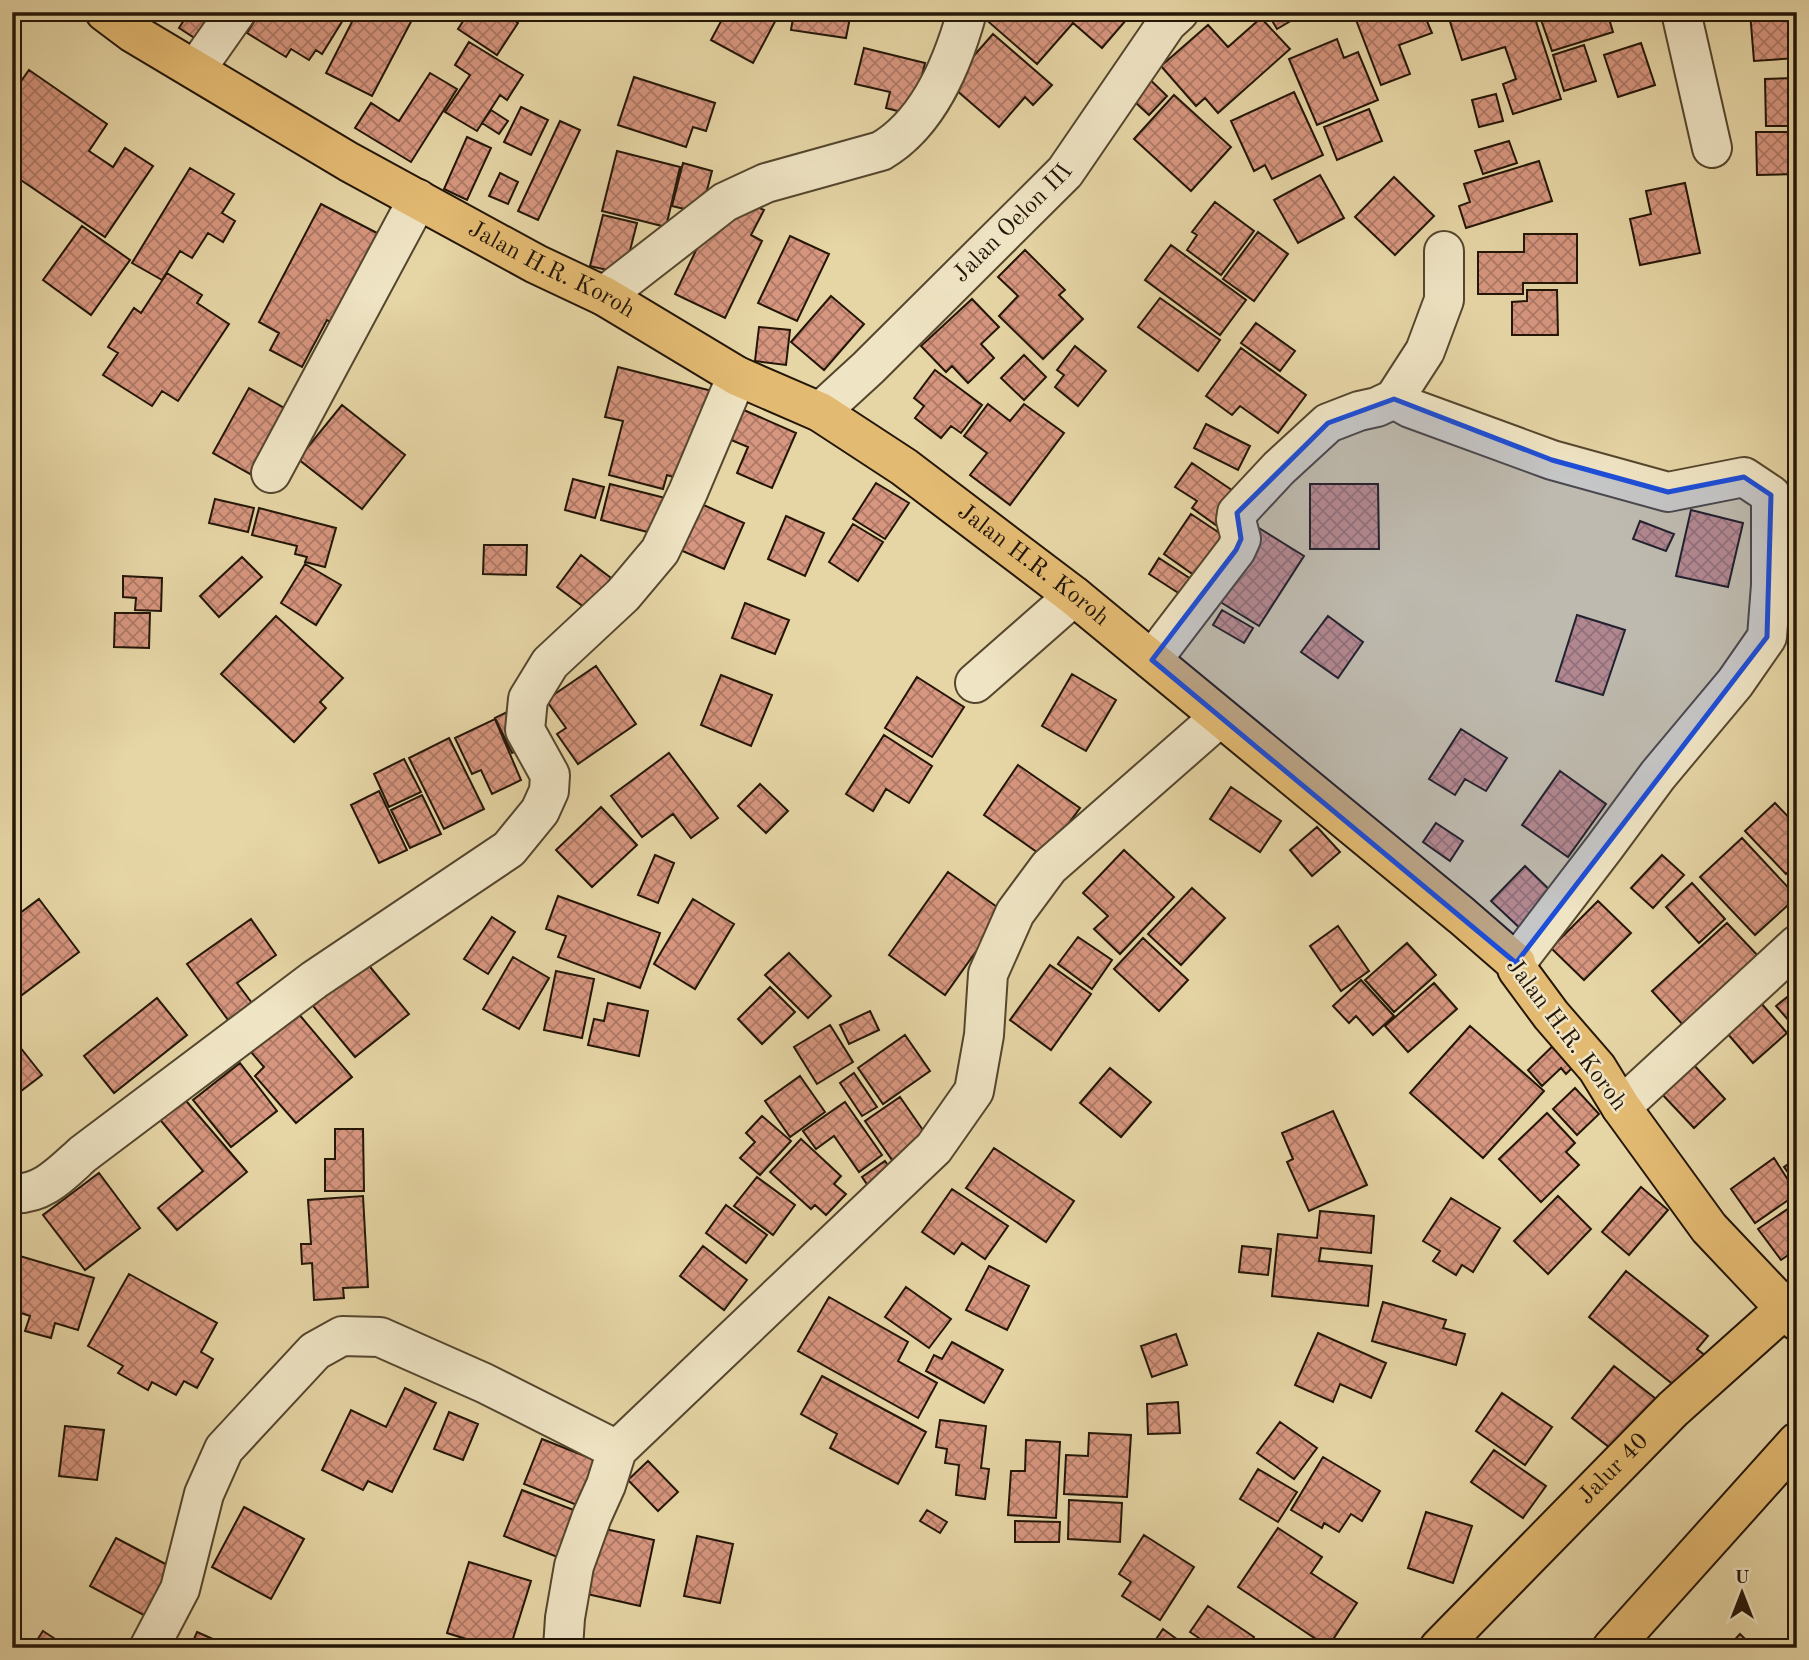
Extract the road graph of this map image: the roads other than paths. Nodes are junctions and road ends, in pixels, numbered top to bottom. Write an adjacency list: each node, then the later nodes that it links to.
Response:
1 (105, 12): 6 (main road, Jalan H.R. Koroh)
2 (236, 12): 6 (street)
3 (967, 12): 10 (street)
4 (1180, 12): 13 (street, Jalan Oelon III)
5 (1681, 12): 7 (street)
6 (196, 69): 8 (main road, Jalan H.R. Koroh)
7 (1712, 148)
8 (418, 200): 10 (main road, Jalan H.R. Koroh); 14 (street)
9 (1444, 251): 12 (street)
10 (604, 296): 11 (main road, Jalan H.R. Koroh)
11 (737, 376): 13 (main road, Jalan H.R. Koroh); 22 (street)
12 (1394, 399): 16 (street); 20 (street)
13 (820, 412): 15 (main road, Jalan H.R. Koroh)
14 (271, 473)
15 (1074, 596): 16 (main road, Jalan H.R. Koroh); 17 (street)
16 (1152, 660): 18 (main road, Jalan H.R. Koroh)
17 (975, 683)
18 (1220, 717): 20 (main road, Jalan H.R. Koroh); 25 (street)
19 (1797, 945): 21 (street)
20 (1516, 963): 21 (main road, Jalan H.R. Koroh)
21 (1622, 1107): 23 (main road, Jalan H.R. Koroh)
22 (12, 1193)
23 (1793, 1309): 28 (main road, Jalur 40)
24 (1797, 1442): 29 (main road)
25 (617, 1450): 26 (street); 27 (street)
26 (149, 1648)
27 (563, 1648)
28 (1438, 1648)
29 (1612, 1648)

